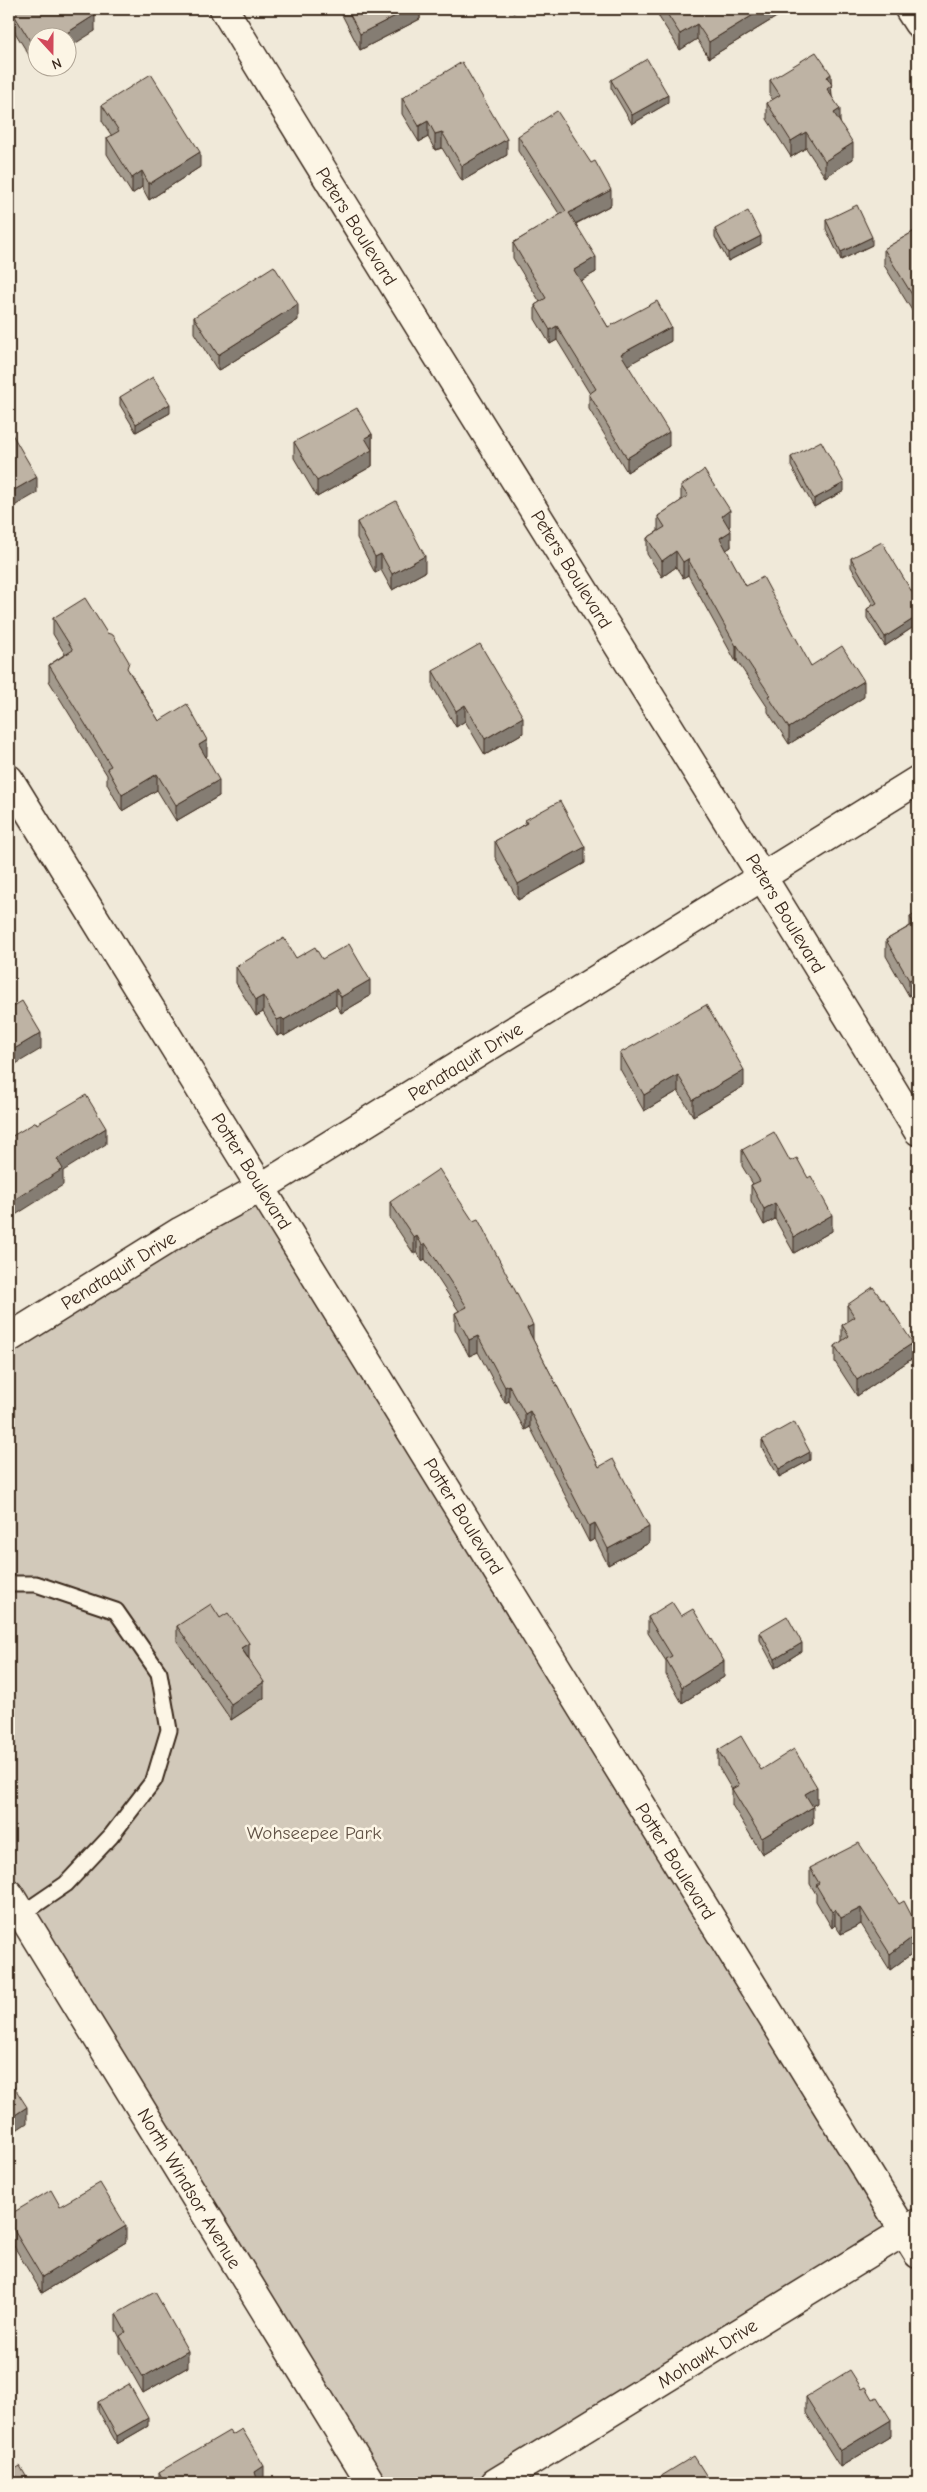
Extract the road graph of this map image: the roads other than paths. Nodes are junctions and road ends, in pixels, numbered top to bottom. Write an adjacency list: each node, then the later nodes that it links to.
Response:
1 (224, 9): 6 (street, Peters Boulevard)
2 (909, 9): 3 (street)
3 (918, 23)
4 (9, 779): 8 (street, Potter Boulevard)
5 (918, 780): 6 (street, Penataquit Drive)
6 (763, 875): 7 (street, Peters Boulevard); 8 (street, Penataquit Drive)
7 (918, 1131)
8 (262, 1187): 9 (street, Penataquit Drive); 12 (street, Potter Boulevard)
9 (9, 1338)
10 (9, 1584): 11 (lane)
11 (15, 1904): 14 (street, North Windsor Avenue)
12 (911, 2227): 13 (street, Potter Boulevard); 15 (street, Mohawk Drive)
13 (918, 2254)
14 (371, 2483)
15 (496, 2483)

